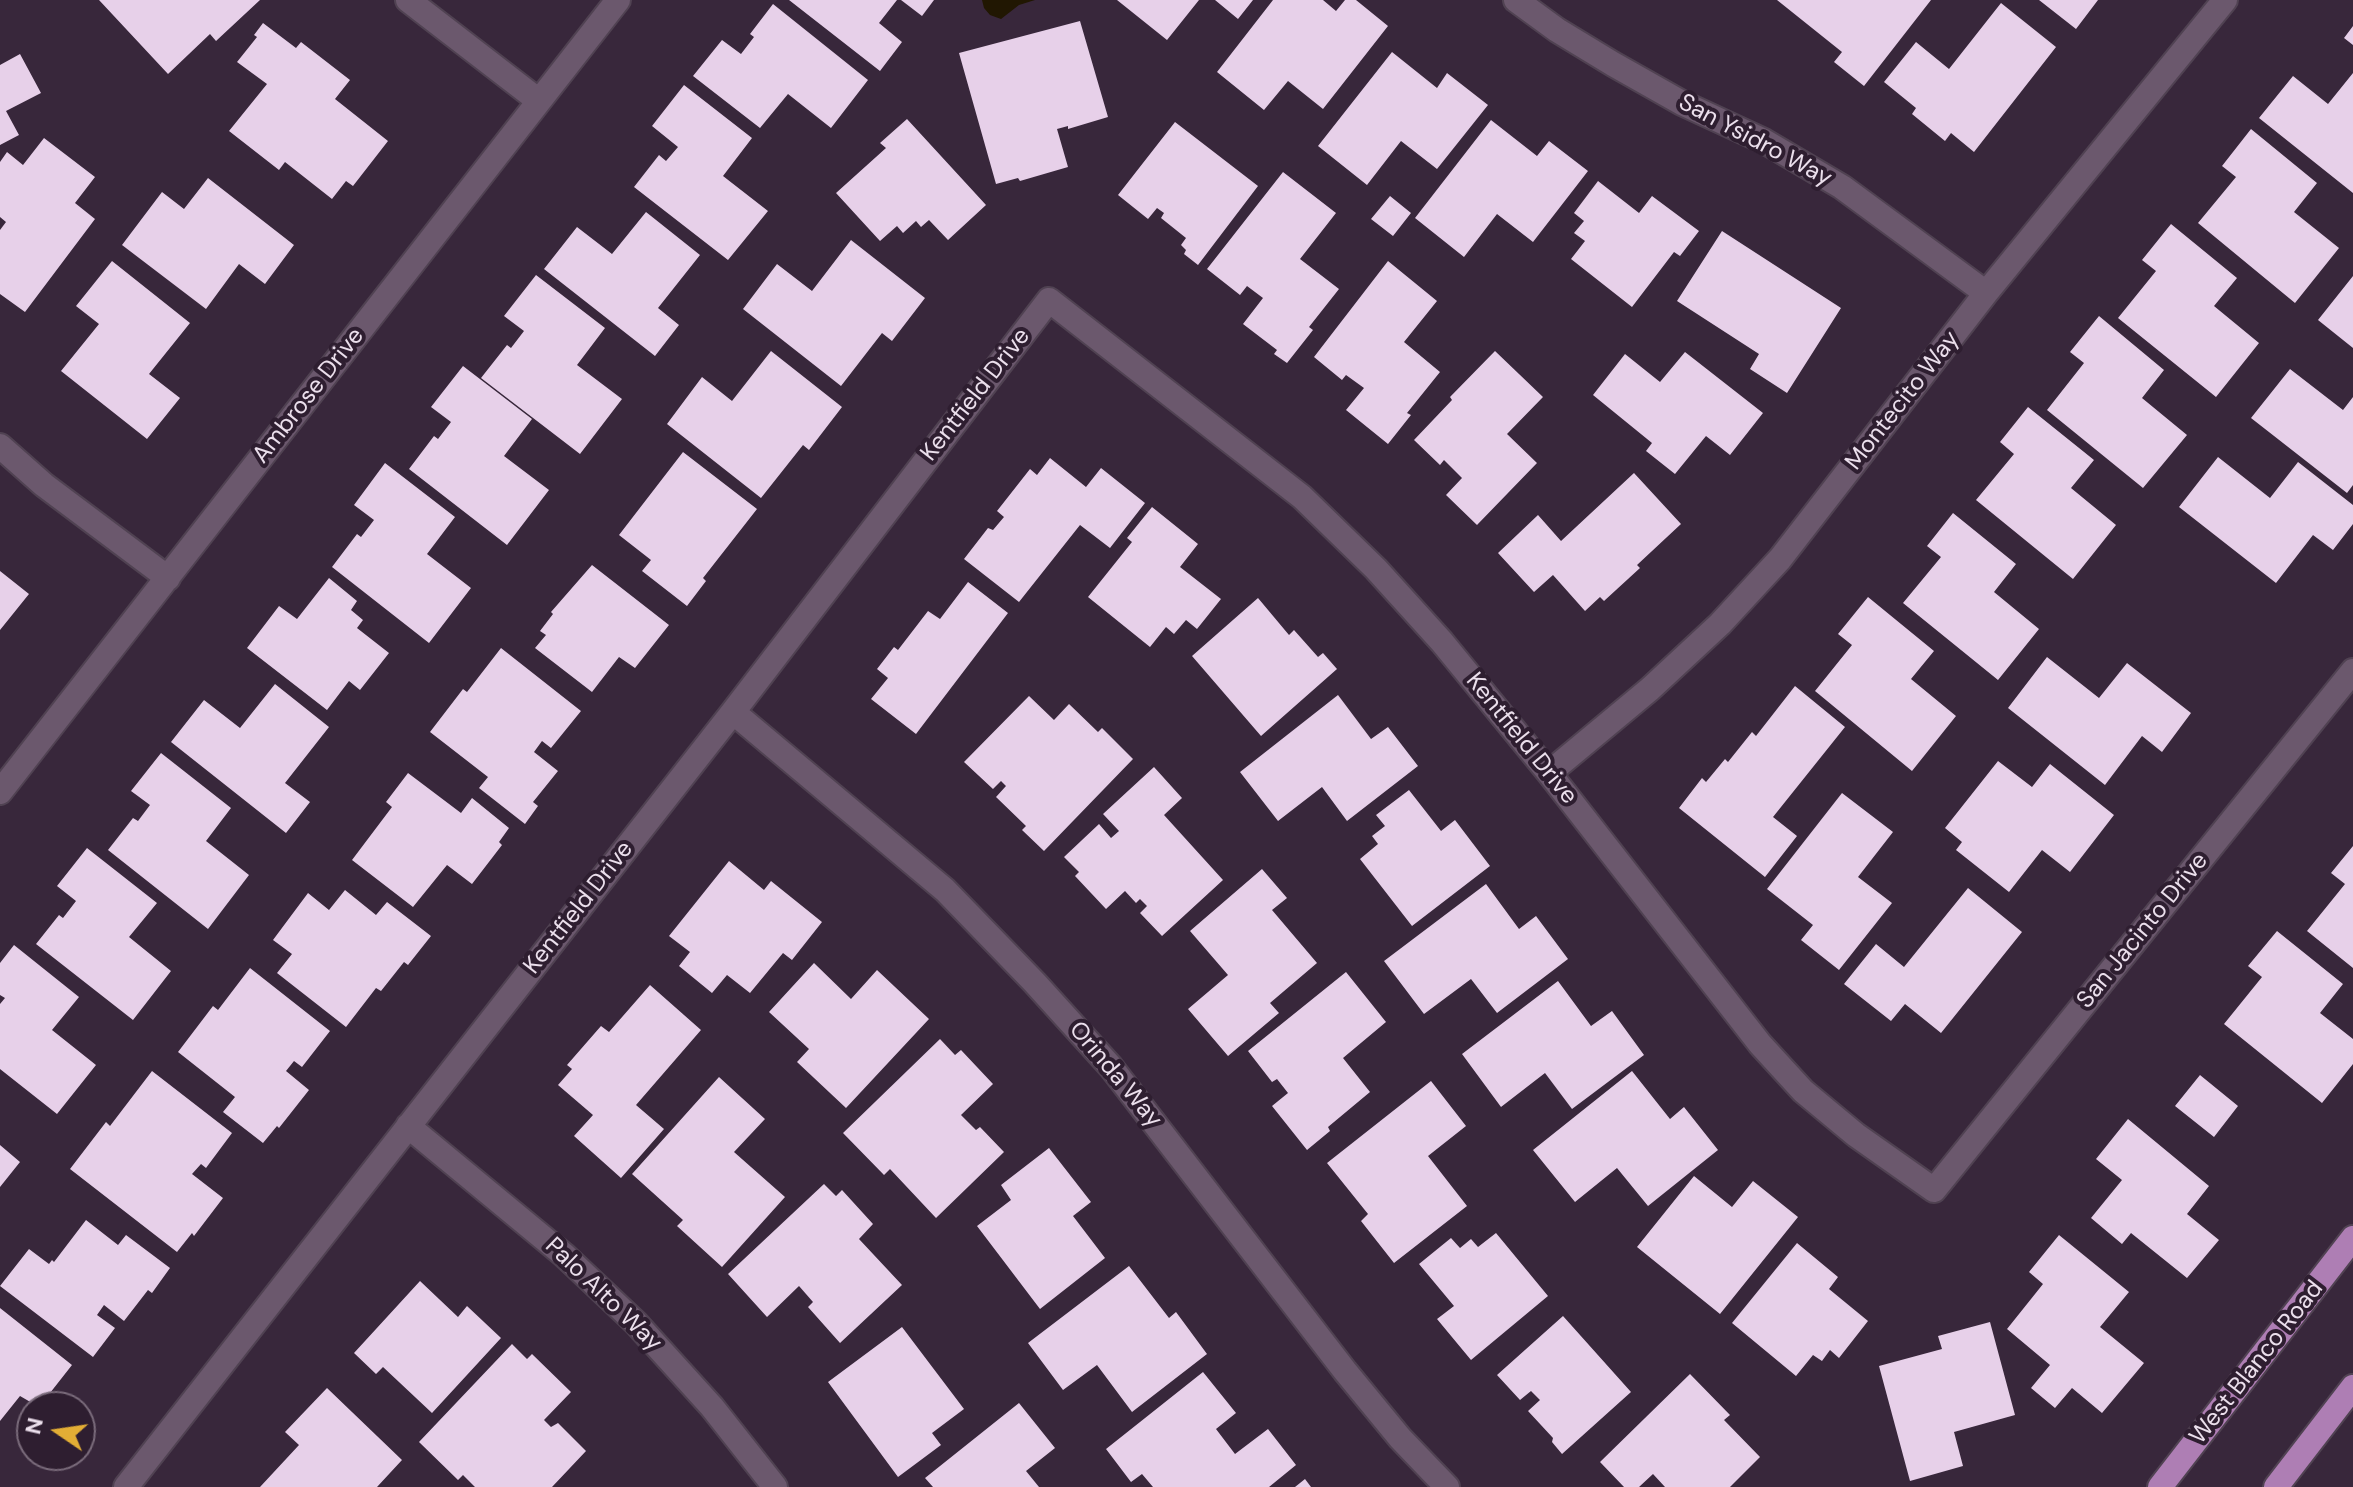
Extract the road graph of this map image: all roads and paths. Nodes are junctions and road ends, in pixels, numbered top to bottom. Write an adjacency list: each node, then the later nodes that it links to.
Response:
1 (408, 0): 5 (street)
2 (618, 0): 5 (street, Ambrose Drive)
3 (1516, 0): 6 (street, San Ysidro Way)
4 (2225, 0): 6 (street, Montecito Way)
5 (539, 101): 8 (street, Ambrose Drive)
6 (1986, 293): 11 (street, Montecito Way)
7 (0, 446): 8 (street)
8 (168, 578): 12 (street, Ambrose Drive)
9 (2353, 671): 14 (street, San Jacinto Drive)
10 (733, 712): 11 (street, Kentfield Drive); 13 (street, Kentfield Drive); 19 (street, Orinda Way)
11 (1549, 773): 14 (street, Kentfield Drive)
12 (0, 792)
13 (408, 1126): 17 (street, Kentfield Drive); 18 (street, Palo Alto Way)
14 (1934, 1190)
15 (2353, 1238): 20 (main road, West Blanco Road)
16 (2353, 1387): 21 (main road)
17 (126, 1487)
18 (775, 1487)
19 (1447, 1487)
20 (2160, 1487)
21 (2276, 1487)

